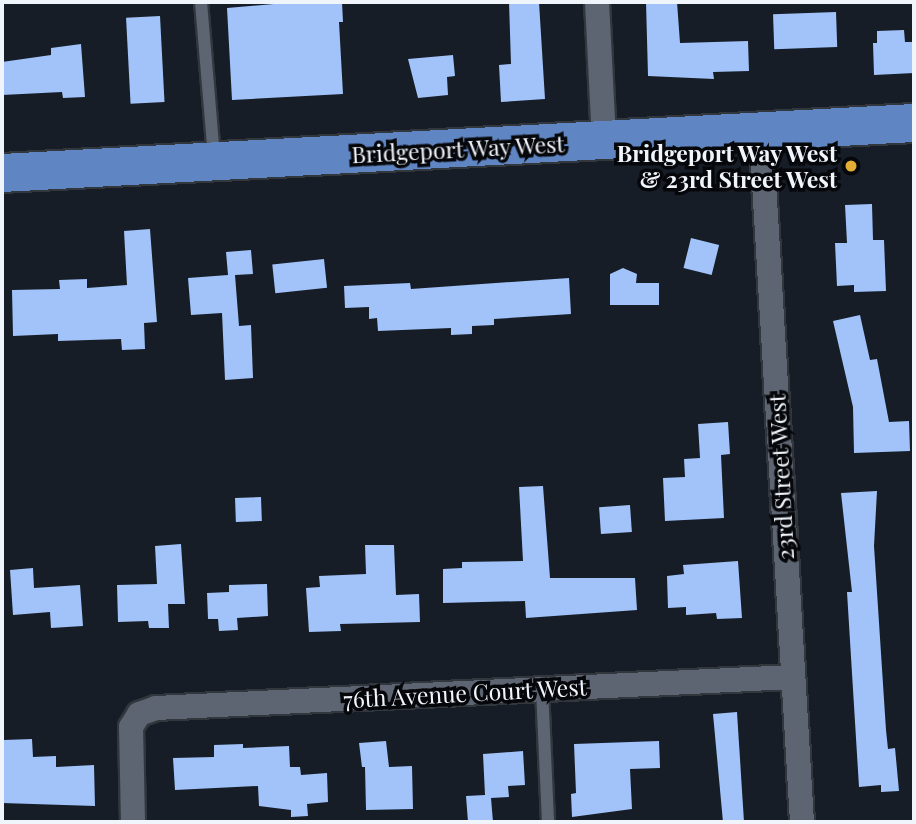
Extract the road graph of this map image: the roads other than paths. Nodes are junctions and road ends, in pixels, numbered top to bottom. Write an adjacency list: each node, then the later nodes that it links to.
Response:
1 (201, 2): 6 (lane)
2 (597, 2): 5 (street)
3 (914, 123): 4 (main road, Bridgeport Way West)
4 (761, 132): 5 (main road, Bridgeport Way West); 8 (street, 23rd Street West)
5 (604, 141): 6 (main road, Bridgeport Way West)
6 (214, 162): 7 (main road, Bridgeport Way West)
7 (2, 173)
8 (792, 677): 9 (street, 76th Avenue Court West); 12 (street, 23rd Street West)
9 (542, 689): 10 (street, 76th Avenue Court West); 11 (lane)
10 (133, 822)
11 (548, 822)
12 (802, 822)

